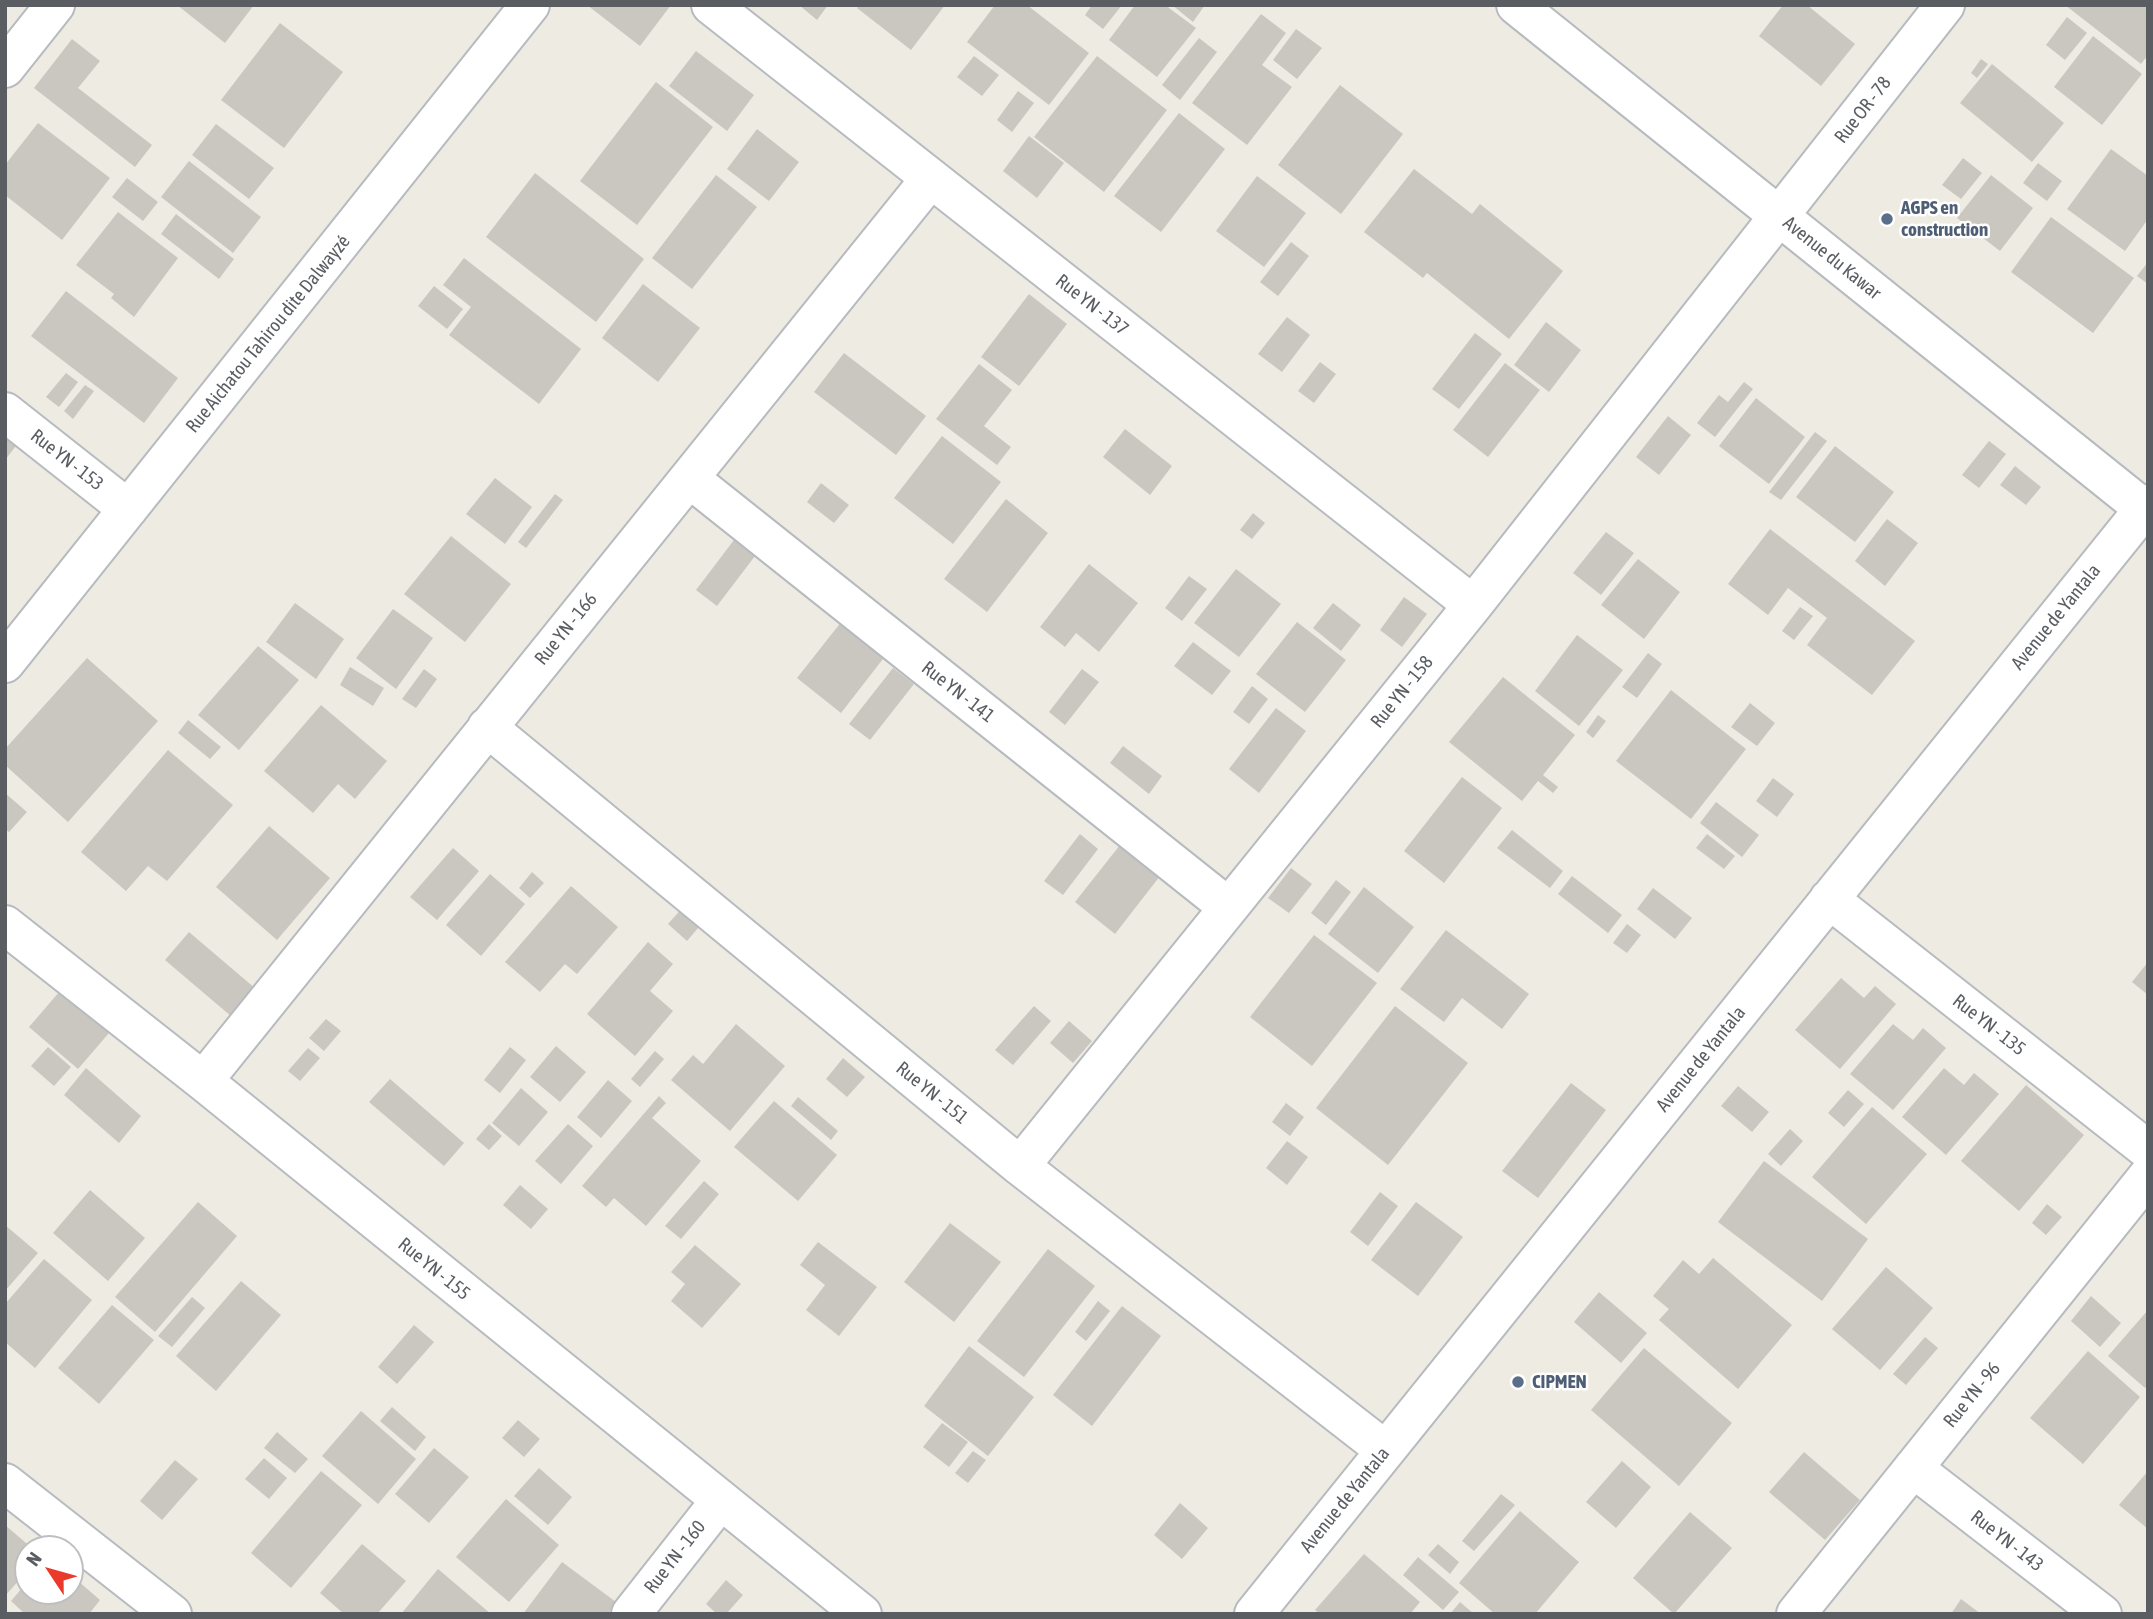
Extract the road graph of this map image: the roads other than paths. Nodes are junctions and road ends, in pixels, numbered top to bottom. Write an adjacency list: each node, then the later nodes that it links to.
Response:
1 (55, 5): 6 (street)
2 (530, 5): 12 (street, Rue Aichatou Tahirou dite Dalwayzé)
3 (711, 5): 7 (street, Rue YN - 137)
4 (1516, 5): 8 (street, Avenue du Kawar)
5 (1945, 5): 8 (street, Rue OR - 78)
6 (5, 68)
7 (931, 178): 10 (street, Rue YN - 166); 13 (street, Rue YN - 137)
8 (1780, 215): 11 (street, Avenue du Kawar); 13 (street, Rue YN - 158)
9 (5, 412): 12 (street, Rue YN - 153)
10 (689, 478): 15 (street, Rue YN - 166); 17 (street, Rue YN - 141)
11 (2146, 508): 16 (street, Avenue de Yantala)
12 (128, 509): 14 (street, Rue Aichatou Tahirou dite Dalwayzé)
13 (1473, 605): 17 (street, Rue YN - 158)
14 (5, 663)
15 (487, 727): 19 (street, Rue YN - 166); 21 (street, Rue YN - 151)
16 (1829, 899): 20 (street, Rue YN - 135); 23 (street, Avenue de Yantala)
17 (1228, 907): 21 (street, Rue YN - 158)
18 (5, 925): 19 (street, Rue YN - 155)
19 (203, 1081): 26 (street, Rue YN - 155)
20 (2148, 1150)
21 (1020, 1166): 23 (street, Rue YN - 151)
22 (2148, 1175): 24 (street, Rue YN - 96)
23 (1385, 1450): 30 (street, Avenue de Yantala)
24 (1913, 1468): 31 (street, Rue YN - 96); 32 (street, Rue YN - 143)
25 (5, 1483): 27 (street)
26 (720, 1501): 28 (street, Rue YN - 160); 29 (street, Rue YN - 155)
27 (172, 1614)
28 (631, 1614)
29 (862, 1614)
30 (1254, 1614)
31 (1797, 1614)
32 (2102, 1614)

